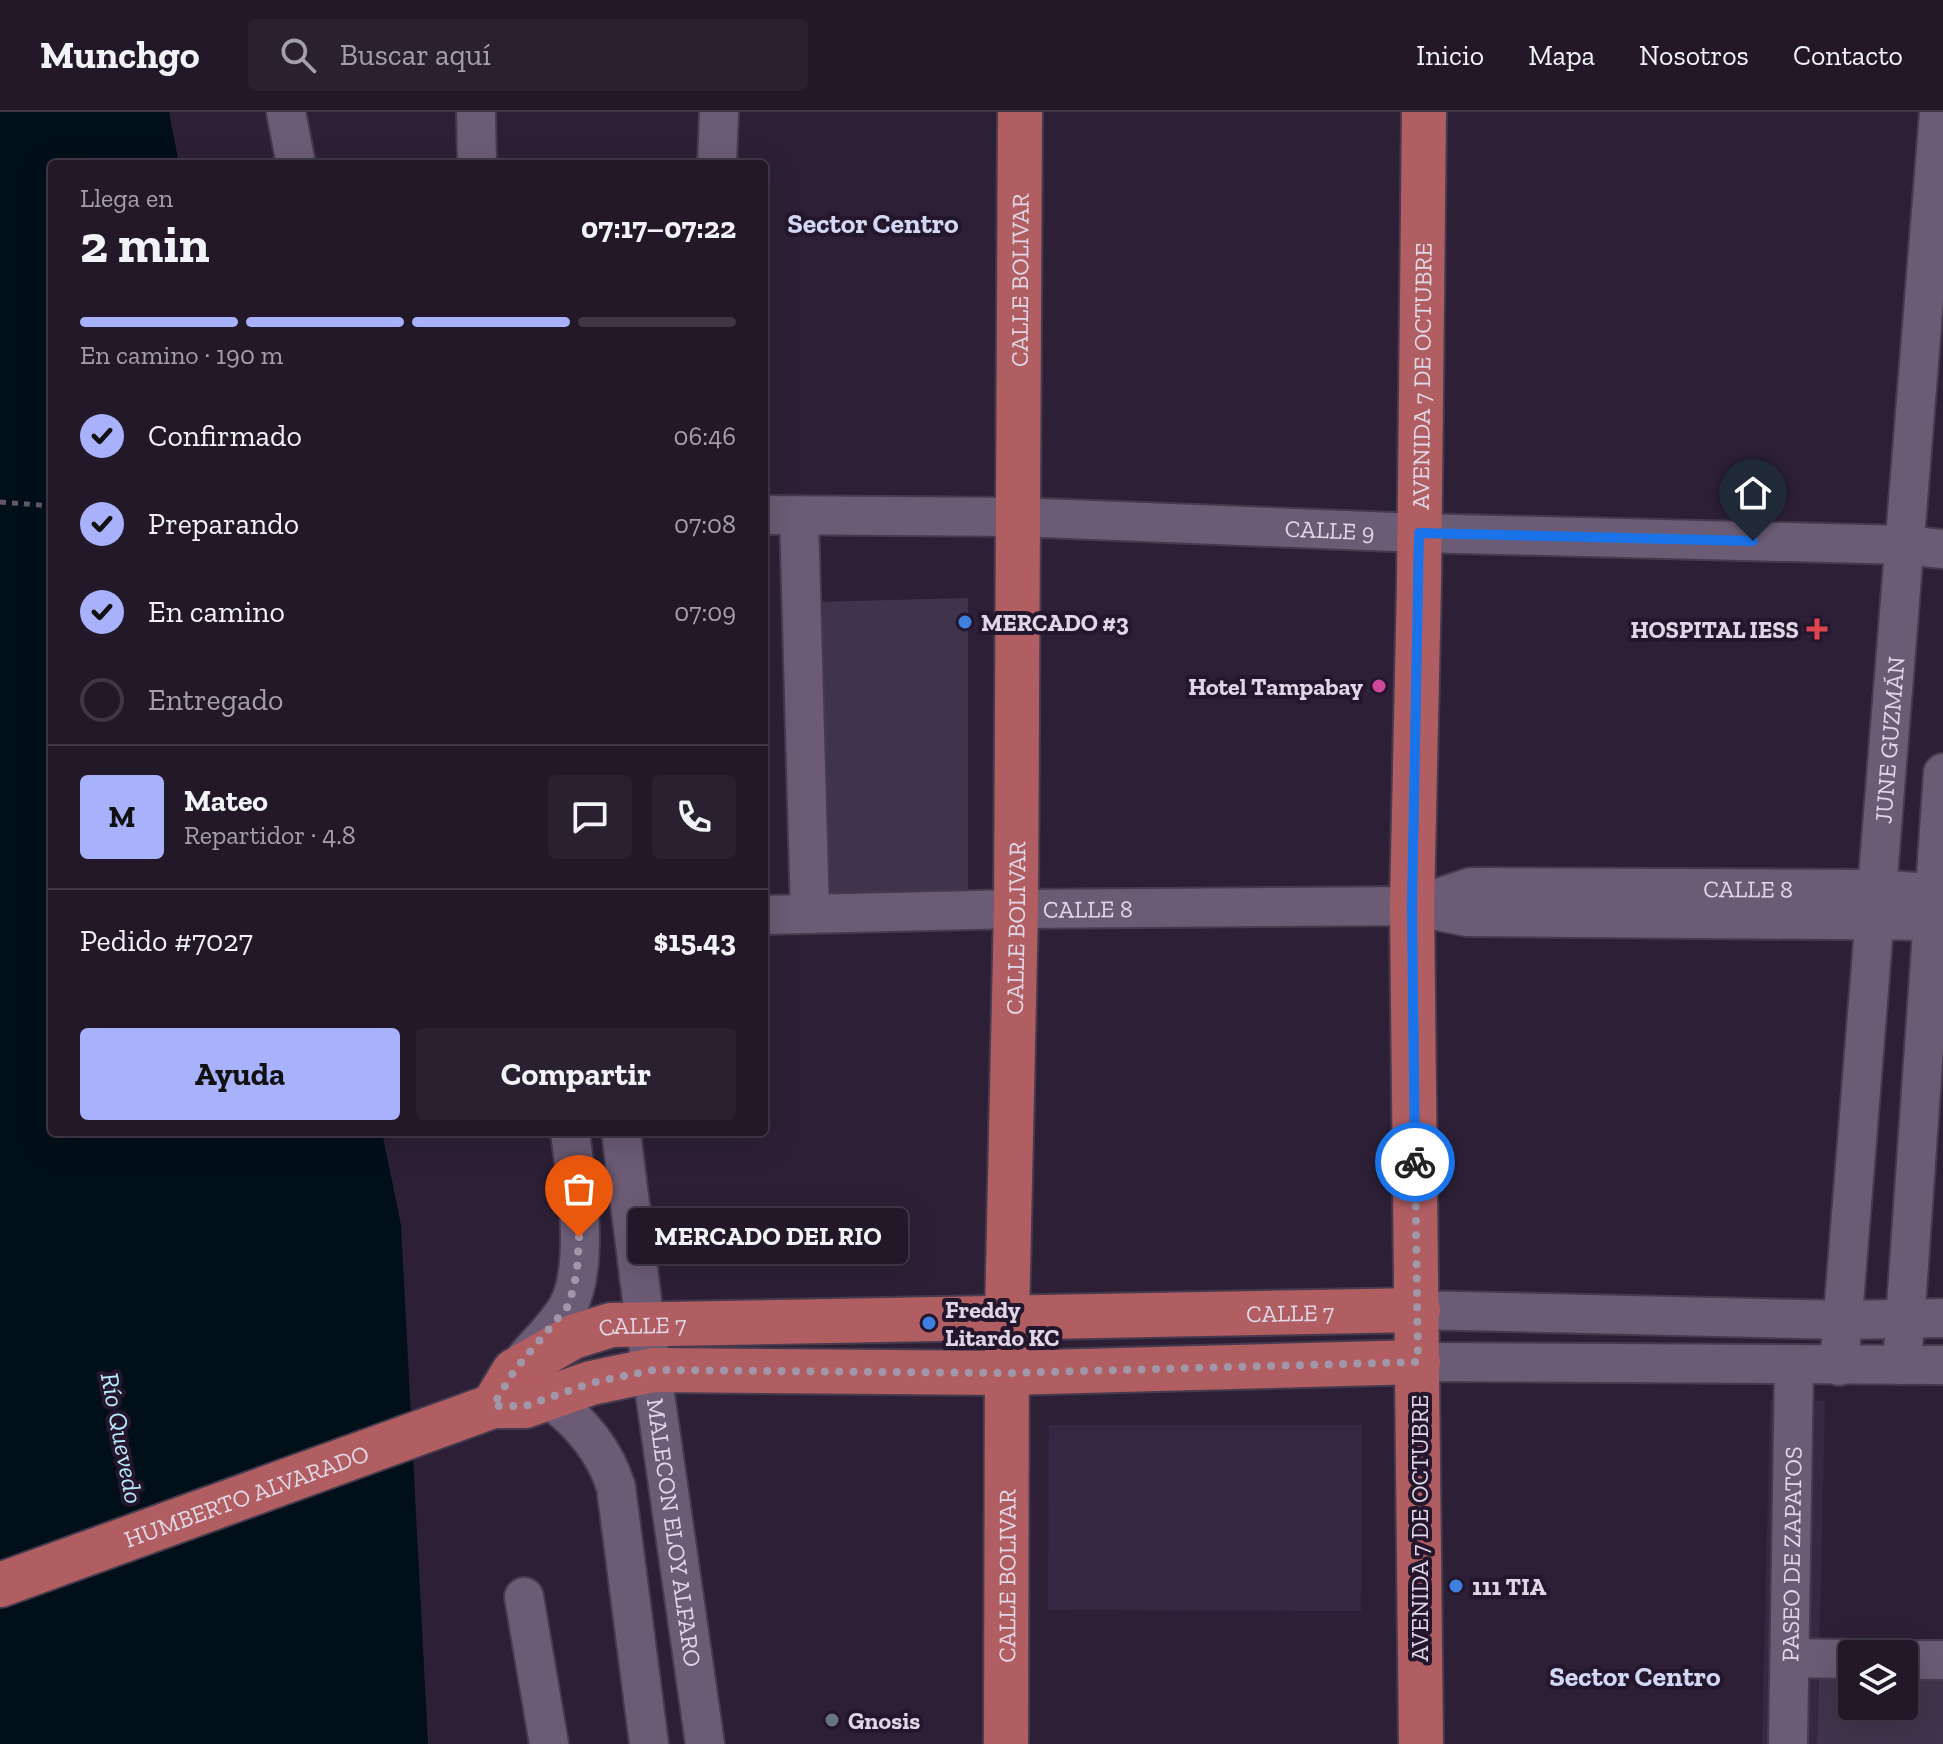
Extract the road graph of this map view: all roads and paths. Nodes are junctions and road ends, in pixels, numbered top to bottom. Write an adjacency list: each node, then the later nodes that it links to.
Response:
1 (286, 112): 7 (street)
2 (476, 112): 8 (street)
3 (719, 112): 9 (street)
4 (1020, 112): 13 (main road, CALLE BOLIVAR)
5 (1424, 112): 14 (main road, AVENIDA 7 DE OCTUBRE)
6 (1939, 112): 15 (street, JUNE GUZMÁN)
7 (295, 160)
8 (477, 160)
9 (717, 160)
10 (0, 502): 11 (path)
11 (48, 506)
12 (782, 515): 13 (street, CALLE 9); 22 (street)
13 (1018, 517): 14 (street, CALLE 9); 21 (main road, CALLE BOLIVAR)
14 (1419, 533): 15 (street, CALLE 9); 19 (main road, AVENIDA 7 DE OCTUBRE)
15 (1905, 545): 16 (street, CALLE 9); 18 (street, JUNE GUZMÁN)
16 (1943, 549)
17 (1943, 773): 20 (street)
18 (1875, 904): 19 (street, CALLE 8); 20 (street, CALLE 8); 32 (street, JUNE GUZMÁN)
19 (1412, 906): 21 (street, CALLE 8); 28 (main road, AVENIDA 7 DE OCTUBRE)
20 (1938, 908): 30 (street)
21 (1016, 909): 22 (street, CALLE 8); 29 (main road, CALLE BOLIVAR)
22 (810, 914): 23 (street, CALLE 8)
23 (768, 915)
24 (571, 1136): 27 (street)
25 (621, 1136): 26 (street, MALECON ELOY ALFARO)
26 (632, 1226): 27 (street); 33 (street, MALECON ELOY ALFARO)
27 (579, 1237): 41 (street)
28 (1418, 1310): 29 (main road, CALLE 7); 32 (street, CALLE 7); 34 (main road, AVENIDA 7 DE OCTUBRE)
29 (1007, 1317): 33 (main road, CALLE 7); 40 (main road, CALLE BOLIVAR)
30 (1905, 1318): 31 (street, CALLE 7); 32 (street, CALLE 7); 35 (street)
31 (1943, 1318)
32 (1844, 1320): 38 (street, JUNE GUZMÁN)
33 (645, 1324): 39 (street, MALECON ELOY ALFARO); 41 (main road, CALLE 7)
34 (1418, 1362): 37 (street, CALLE 7); 40 (main road, CALLE 7); 53 (main road, AVENIDA 7 DE OCTUBRE)
35 (1902, 1365): 36 (street, CALLE 7); 38 (street, CALLE 7)
36 (1943, 1365)
37 (1794, 1366): 38 (street, CALLE 7); 45 (street, PASEO DE ZAPATOS)
38 (1839, 1366)
39 (653, 1370): 40 (main road, CALLE 7); 42 (main road, CALLE 7); 51 (street, MALECON ELOY ALFARO)
40 (1008, 1373): 52 (main road, CALLE BOLIVAR)
41 (492, 1397): 42 (main road, CALLE 7); 43 (main road, HUMBERTO ALVARADO)
42 (548, 1398): 50 (street)
43 (0, 1585)
44 (524, 1597): 49 (street)
45 (1791, 1658): 46 (street); 54 (street, PASEO DE ZAPATOS)
46 (1838, 1659)
47 (1918, 1660): 48 (street)
48 (1943, 1660)
49 (549, 1744)
50 (649, 1744)
51 (705, 1744)
52 (1006, 1744)
53 (1421, 1744)
54 (1788, 1744)

